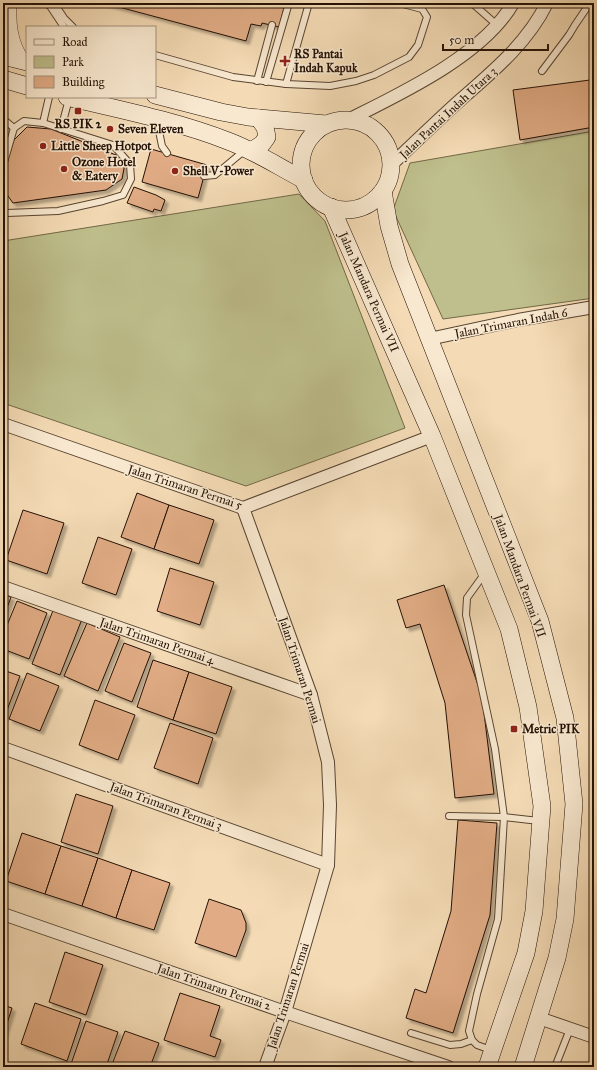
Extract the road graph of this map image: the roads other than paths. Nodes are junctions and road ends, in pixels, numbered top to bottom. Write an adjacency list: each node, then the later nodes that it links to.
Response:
1 (6, 3): 12 (street)
2 (10, 3): 19 (street)
3 (46, 3): 14 (lane)
4 (54, 3): 15 (lane)
5 (289, 3): 23 (lane)
6 (309, 3): 24 (lane)
7 (399, 3): 24 (lane)
8 (472, 3): 13 (lane)
9 (512, 3): 13 (street)
10 (547, 3): 40 (street, Jalan Pantai Indah Utara 3)
11 (590, 3): 20 (lane)
12 (3, 10)
13 (498, 25): 33 (street)
14 (63, 26)
15 (72, 26)
16 (272, 26): 22 (lane)
17 (3, 56): 19 (main road)
18 (156, 56): 22 (lane)
19 (25, 61)
20 (542, 71)
21 (4, 81): 25 (main road)
22 (257, 81): 23 (lane)
23 (266, 82): 24 (lane)
24 (286, 84)
25 (26, 86)
26 (156, 95): 30 (main road)
27 (49, 98): 34 (lane)
28 (68, 98): 37 (lane)
29 (72, 98): 32 (main road)
30 (258, 118): 35 (main road); 38 (main road)
31 (3, 119): 36 (lane)
32 (156, 119): 38 (main road); 39 (lane)
33 (348, 120): 35 (main road); 40 (main road)
34 (42, 123): 36 (lane); 37 (lane)
35 (326, 124): 43 (main road)
36 (14, 128): 41 (lane)
37 (61, 129): 46 (lane)
38 (249, 150): 42 (lane); 43 (main road)
39 (167, 153)
40 (391, 165): 44 (main road)
41 (3, 166)
42 (204, 176)
43 (304, 180): 45 (main road)
44 (383, 191): 45 (main road); 48 (main road, Jalan Mandara Permai VII)
45 (331, 207): 50 (main road, Jalan Mandara Permai VII)
46 (3, 211)
47 (594, 307): 48 (street, Jalan Trimaran Indah 6)
48 (429, 339): 62 (main road, Jalan Mandara Permai VII)
49 (3, 424): 51 (street, Jalan Trimaran Permai 5)
50 (432, 436): 51 (street, Jalan Trimaran Permai 5); 52 (main road, Jalan Mandara Permai VII)
51 (243, 508): 54 (street, Jalan Trimaran Permai)
52 (486, 571): 57 (lane); 58 (main road, Jalan Mandara Permai VII)
53 (3, 587): 54 (street, Jalan Trimaran Permai 4)
54 (310, 695): 59 (street, Jalan Trimaran Permai)
55 (3, 748): 59 (street, Jalan Trimaran Permai 3)
56 (449, 816): 57 (lane)
57 (504, 817): 58 (lane); 66 (lane)
58 (541, 822): 67 (main road, Jalan Mandara Permai VII)
59 (328, 865): 61 (street, Jalan Trimaran Permai)
60 (3, 914): 61 (street, Jalan Trimaran Permai 2)
61 (285, 1012): 68 (street, Jalan Trimaran Permai); 69 (street, Jalan Trimaran Permai 2)
62 (539, 1018): 63 (street); 71 (main road, Jalan Mandara Permai VII)
63 (570, 1029): 65 (street); 72 (lane)
64 (411, 1033): 66 (lane)
65 (594, 1037)
66 (472, 1040): 67 (lane)
67 (493, 1050): 70 (main road, Jalan Mandara Permai VII)
68 (265, 1067)
69 (448, 1067)
70 (488, 1067)
71 (523, 1067)
72 (555, 1067)

